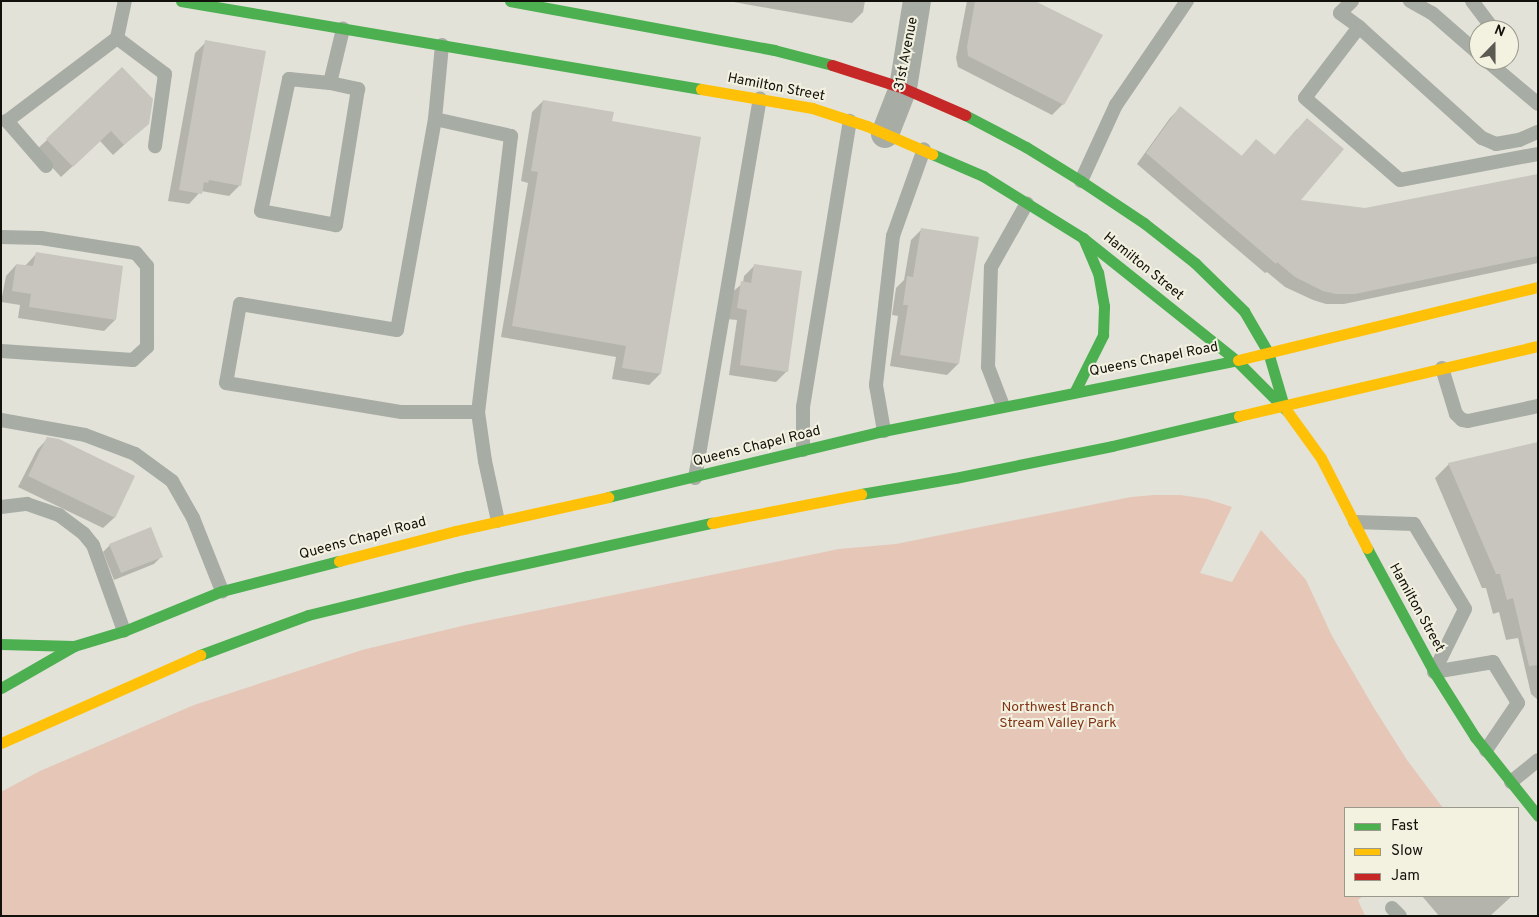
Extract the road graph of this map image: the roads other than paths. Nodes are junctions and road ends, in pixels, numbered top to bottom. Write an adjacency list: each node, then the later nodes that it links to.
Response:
1 (125, 1): 12 (lane)
2 (181, 1): 11 (main road, Hamilton Street)
3 (510, 1): 17 (main road, Hamilton Street)
4 (917, 1): 17 (street, 31st Avenue)
5 (1187, 1): 28 (lane)
6 (1352, 1): 10 (lane)
7 (1410, 1): 14 (lane)
8 (1472, 1): 9 (lane)
9 (1486, 20)
10 (1359, 27): 22 (lane); 26 (lane)
11 (342, 29): 13 (main road, Hamilton Street); 16 (lane)
12 (118, 38): 24 (lane); 27 (lane)
13 (442, 45): 18 (main road, Hamilton Street); 20 (lane)
14 (1469, 45)
15 (1499, 70): 19 (lane)
16 (330, 83): 16 (lane)
17 (903, 88): 23 (street, 31st Avenue); 28 (main road, Hamilton Street)
18 (760, 99): 21 (main road, Hamilton Street); 46 (lane)
19 (1538, 104)
20 (435, 119): 42 (lane); 42 (lane)
21 (850, 121): 23 (main road, Hamilton Street); 45 (lane)
22 (1538, 132)
23 (885, 134): 25 (main road, Hamilton Street)
24 (155, 146)
25 (924, 150): 29 (main road, Hamilton Street); 44 (lane)
26 (1538, 154)
27 (46, 166)
28 (1081, 181): 35 (main road, Hamilton Street)
29 (1027, 204): 31 (main road, Hamilton Street); 40 (lane)
30 (1, 237): 34 (lane)
31 (1083, 238): 36 (main road, Hamilton Street); 38 (main road)
32 (1538, 288): 35 (main road, Queens Chapel Road)
33 (1538, 346): 37 (main road)
34 (1, 351)
35 (1268, 352): 36 (main road, Queens Chapel Road); 39 (main road, Hamilton Street)
36 (1236, 360): 38 (main road, Queens Chapel Road); 39 (main road, Hamilton Street)
37 (1442, 368): 39 (main road); 41 (lane)
38 (1076, 391): 40 (main road, Queens Chapel Road)
39 (1284, 405): 49 (main road, Hamilton Street); 56 (main road)
40 (1003, 406): 44 (main road, Queens Chapel Road)
41 (1538, 406)
42 (478, 412): 48 (lane)
43 (1, 420): 50 (lane)
44 (884, 431): 45 (main road, Queens Chapel Road)
45 (803, 450): 46 (main road, Queens Chapel Road)
46 (695, 478): 48 (main road, Queens Chapel Road)
47 (1, 507): 51 (lane)
48 (498, 521): 50 (main road, Queens Chapel Road)
49 (1355, 522): 54 (main road, Hamilton Street); 54 (lane)
50 (222, 591): 51 (main road, Queens Chapel Road)
51 (124, 631): 53 (main road, Queens Chapel Road)
52 (1, 644): 53 (main road)
53 (74, 646): 55 (main road, Queens Chapel Road)
54 (1434, 672): 57 (main road, Hamilton Street); 57 (lane)
55 (1, 688)
56 (1, 743)
57 (1486, 750): 59 (main road, Hamilton Street)
58 (1538, 760): 59 (lane)
59 (1511, 782): 60 (main road, Hamilton Street)
60 (1538, 816)

